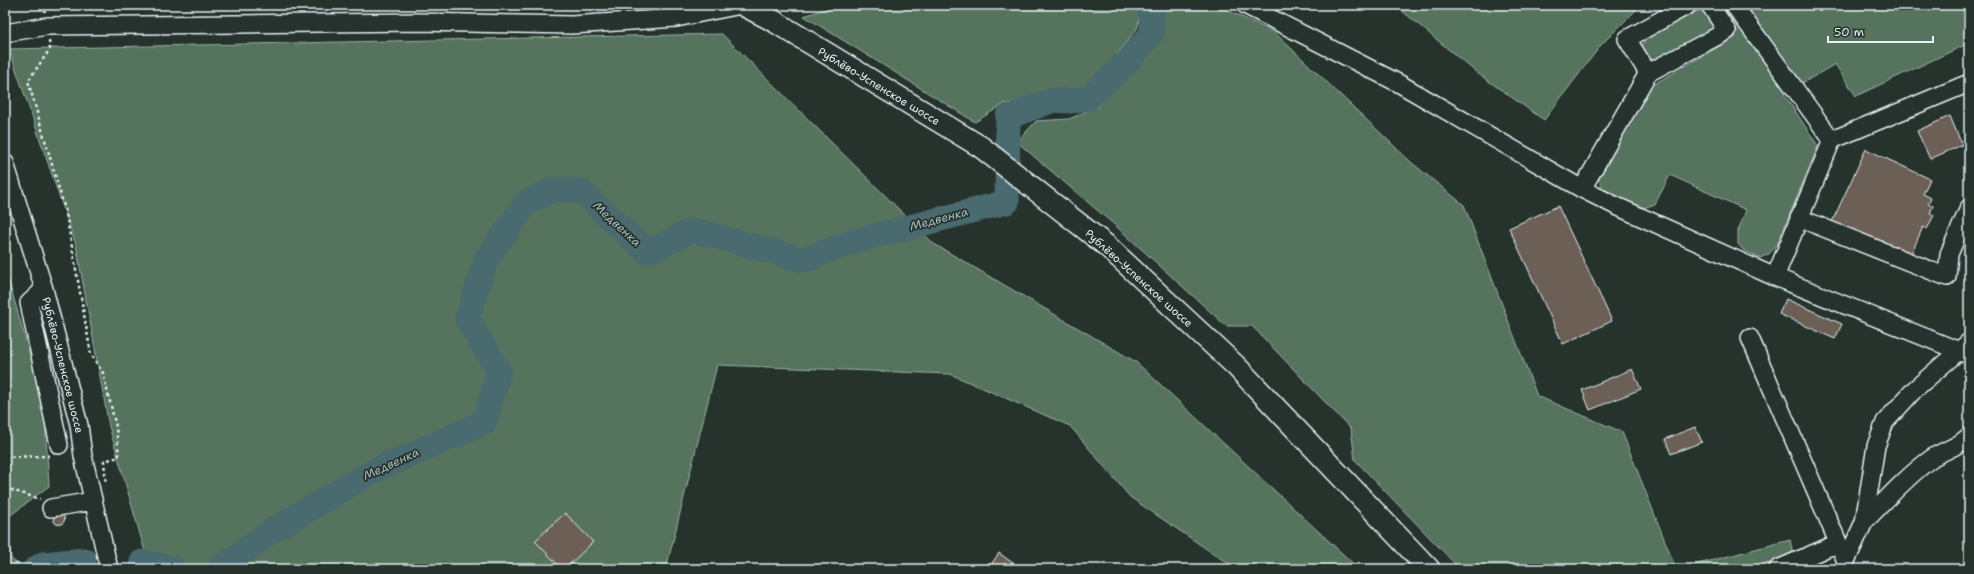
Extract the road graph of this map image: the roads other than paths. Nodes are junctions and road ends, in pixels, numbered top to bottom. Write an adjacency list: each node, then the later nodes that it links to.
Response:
1 (742, 5): 6 (street); 26 (main road, Рублёво-Успенское шоссе)
2 (1246, 5): 11 (street)
3 (1688, 5): 7 (street)
4 (1710, 5): 7 (street)
5 (1734, 5): 9 (street)
6 (5, 33)
7 (1648, 72): 11 (street)
8 (1969, 83): 9 (street)
9 (1832, 140): 13 (street)
10 (5, 163): 15 (street, Рублёво-Успенское шоссе)
11 (1582, 189): 14 (street)
12 (1969, 208): 13 (street)
13 (1800, 218): 14 (street)
14 (1775, 277): 17 (street)
15 (44, 289): 19 (street); 20 (street, Рублёво-Успенское шоссе)
16 (1750, 338): 23 (street)
17 (1966, 349): 22 (street)
18 (1969, 436): 22 (street)
19 (55, 451)
20 (93, 501): 21 (street); 25 (street, Рублёво-Успенское шоссе)
21 (51, 508)
22 (1864, 522): 24 (street)
23 (1838, 543): 24 (street); 27 (street)
24 (1845, 565)
25 (109, 569)
26 (1429, 569)
27 (1778, 569)

